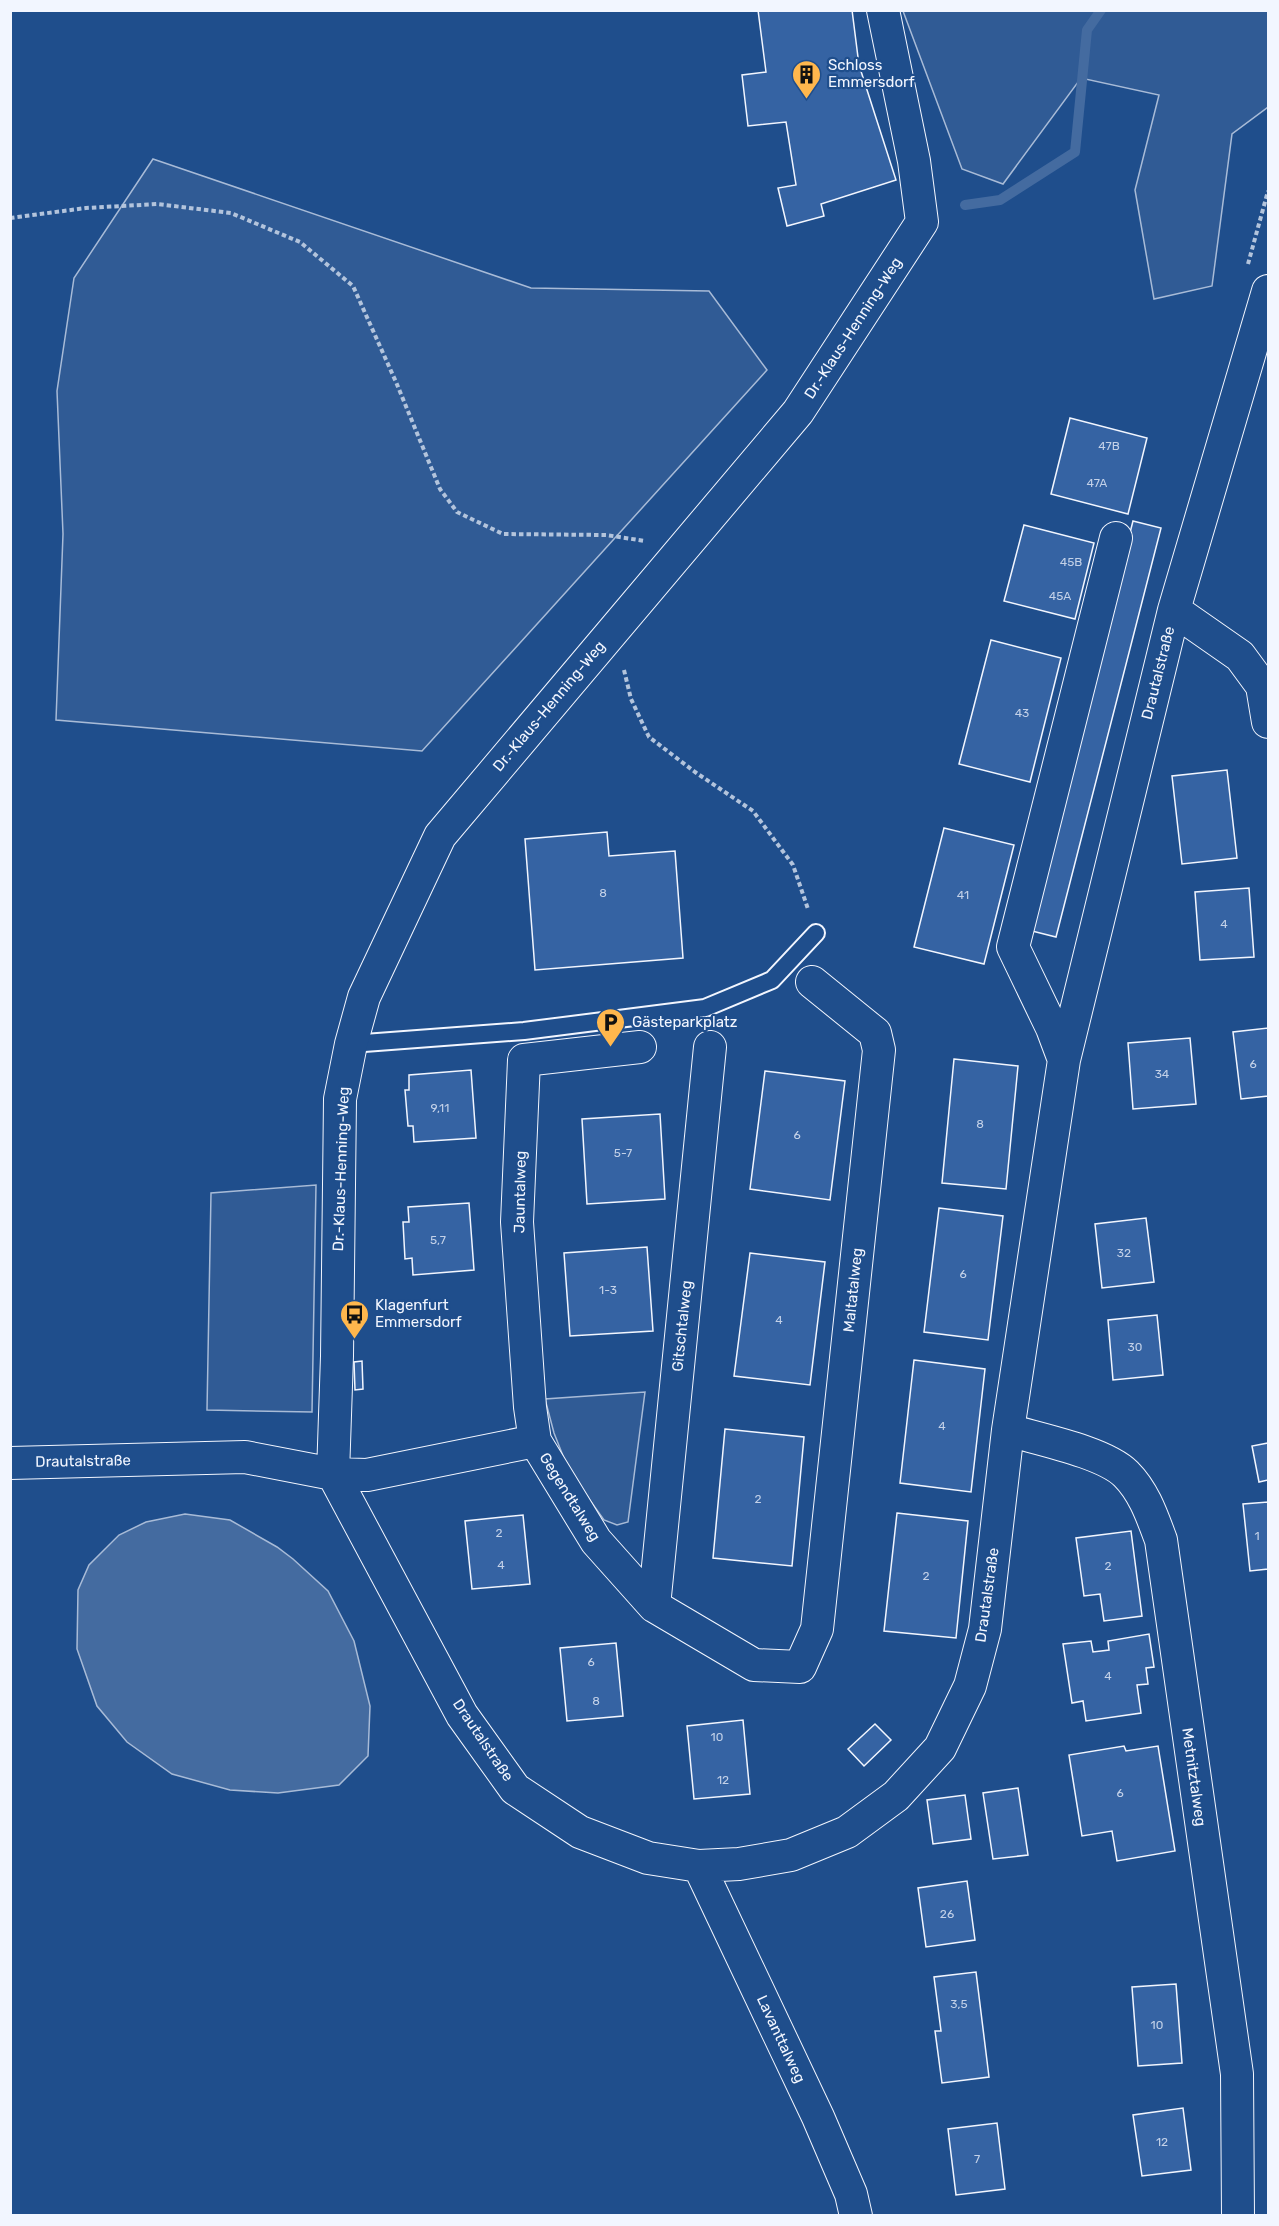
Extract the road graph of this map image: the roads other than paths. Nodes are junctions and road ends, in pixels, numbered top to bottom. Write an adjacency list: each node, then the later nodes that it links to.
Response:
1 (883, 10): 8 (street, Dr.-Klaus-Henning-Weg)
2 (1257, 282): 4 (street, Drautalstraße)
3 (1116, 538): 11 (street, Drautalstraße)
4 (1174, 609): 5 (street); 11 (street, Drautalstraße)
5 (1269, 722)
6 (816, 933): 8 (lane)
7 (812, 981): 17 (street, Maltatalweg)
8 (351, 1044): 15 (street, Dr.-Klaus-Henning-Weg)
9 (640, 1047): 13 (street, Jauntalweg)
10 (710, 1047): 16 (street, Gitschtalweg)
11 (1064, 1060): 12 (street, Drautalstraße)
12 (1008, 1430): 18 (street, Drautalstraße); 20 (street, Metnitztalweg)
13 (535, 1441): 15 (street, Gegendtalweg); 16 (street, Gegendtalweg)
14 (10, 1463): 15 (street, Drautalstraße)
15 (333, 1474): 18 (street, Drautalstraße)
16 (654, 1606): 17 (street, Gegendtalweg)
17 (817, 1629)
18 (699, 1866): 19 (street, Lavanttalweg)
19 (856, 2216)
20 (1238, 2216)

